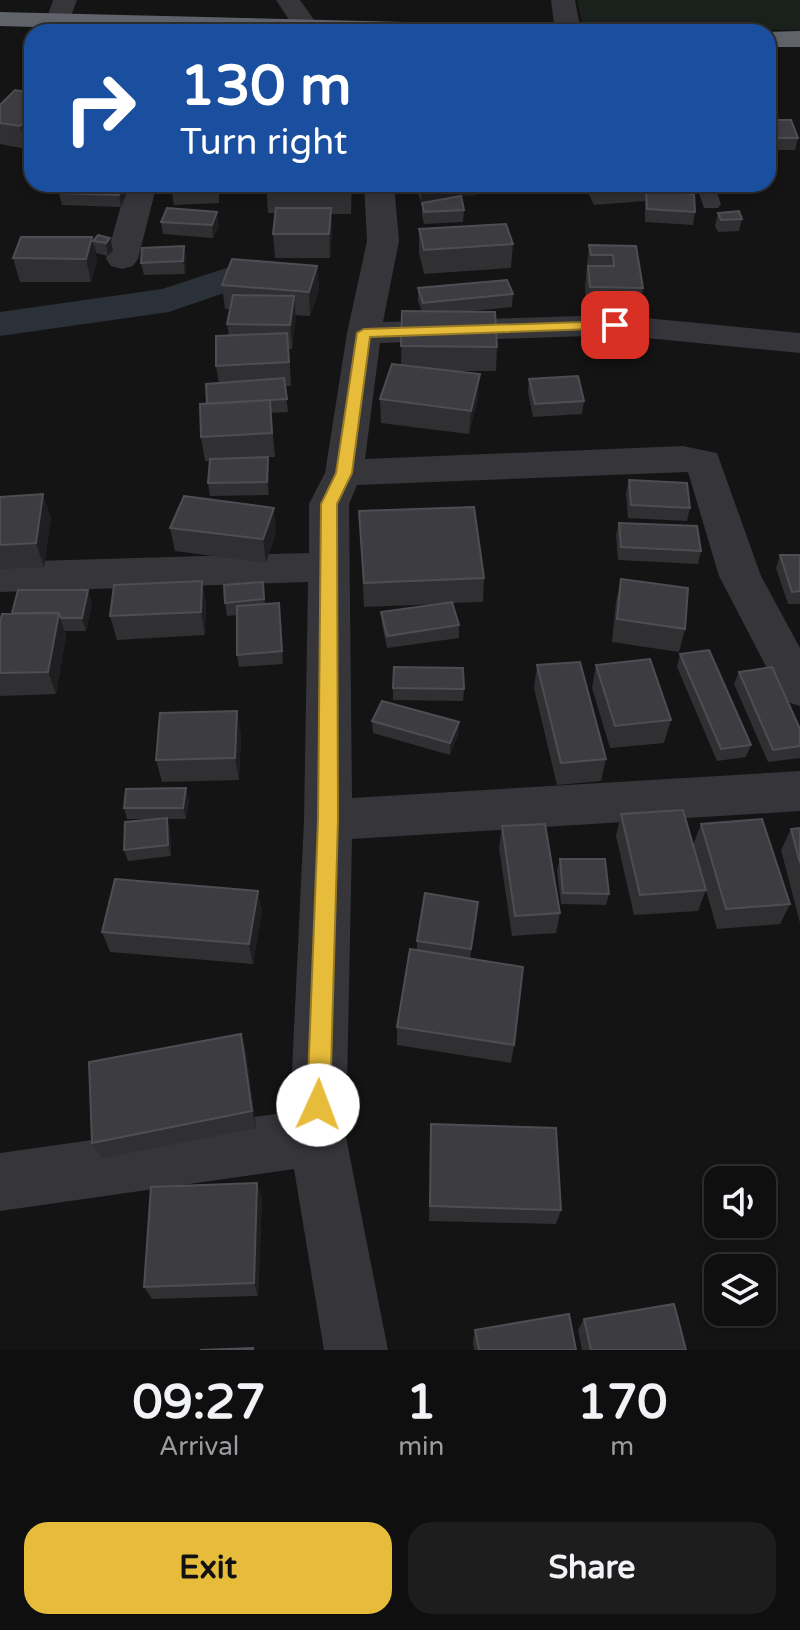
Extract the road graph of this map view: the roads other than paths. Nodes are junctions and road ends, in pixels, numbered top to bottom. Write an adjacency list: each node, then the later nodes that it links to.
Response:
1 (288, 0): 6 (street)
2 (563, 0): 7 (street)
3 (61, 10): 4 (highway); 5 (highway)
4 (0, 19)
5 (85, 24)
6 (304, 24)
7 (567, 24)
8 (776, 39): 9 (highway)
9 (800, 39)
10 (140, 192): 14 (street)
11 (380, 192): 15 (street)
12 (707, 192): 13 (lane)
13 (711, 204)
14 (122, 259)
15 (364, 333): 16 (street); 17 (street)
16 (800, 343)
17 (344, 473): 18 (street); 20 (street)
18 (329, 567): 19 (street); 22 (street)
19 (0, 577)
20 (800, 689)
21 (800, 791): 22 (street)
22 (328, 820): 23 (street)
23 (317, 1137): 24 (street); 25 (street)
24 (0, 1182)
25 (356, 1350)

